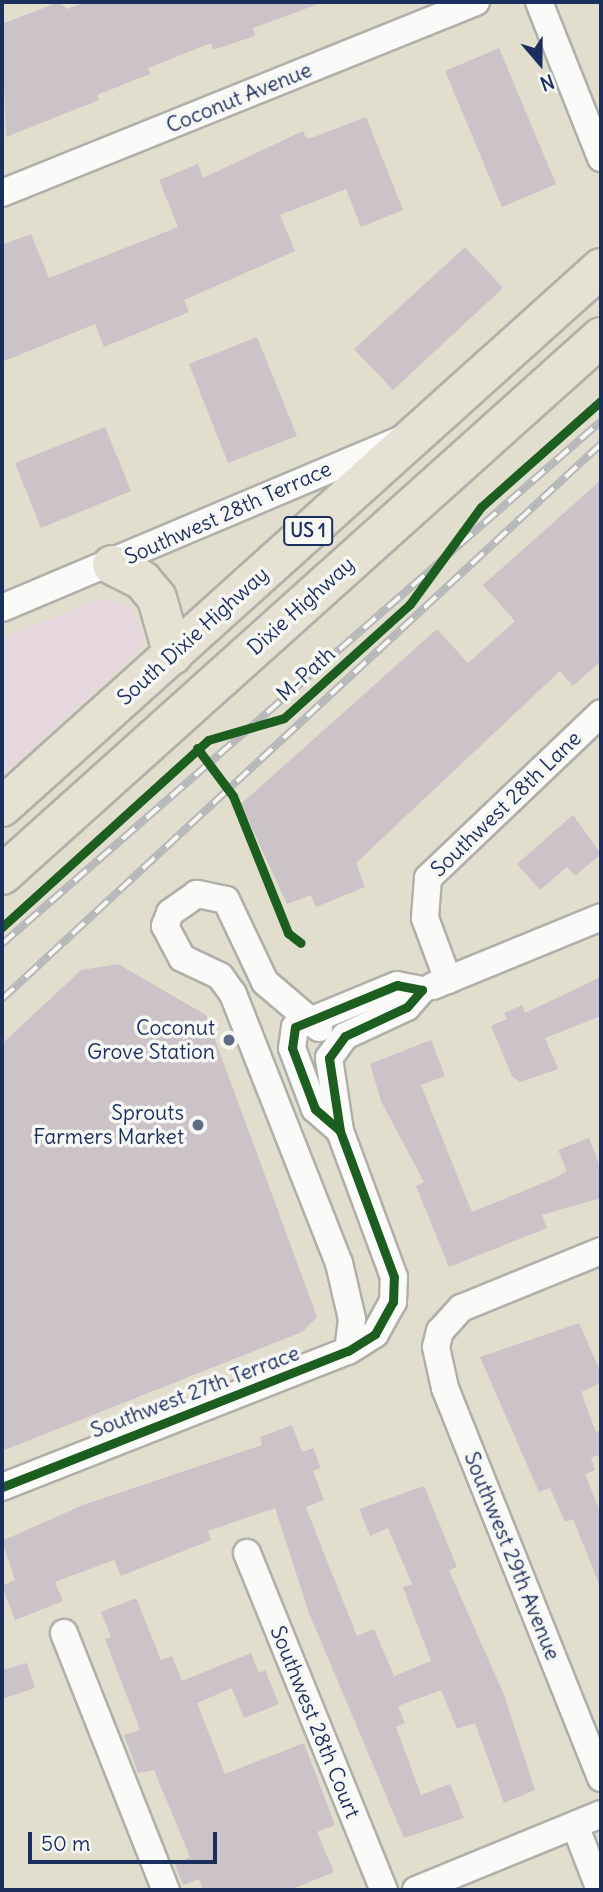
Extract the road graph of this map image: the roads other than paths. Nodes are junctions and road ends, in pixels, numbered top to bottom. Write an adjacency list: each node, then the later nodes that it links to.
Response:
1 (476, 2): 4 (street, Coconut Avenue)
2 (539, 2): 3 (street)
3 (601, 158)
4 (2, 193)
5 (601, 268): 7 (highway, South Dixie Highway / US 1)
6 (601, 337): 13 (highway, Dixie Highway / US 1)
7 (416, 435): 8 (street, Southwest 28th Terrace); 10 (highway, South Dixie Highway / US 1)
8 (112, 565): 9 (street, Southwest 28th Terrace); 10 (highway)
9 (2, 608)
10 (173, 655): 12 (highway, South Dixie Highway / US 1)
11 (601, 713): 15 (street, Southwest 28th Lane)
12 (2, 807)
13 (2, 875)
14 (601, 917): 15 (street)
15 (448, 980): 16 (street)
16 (422, 990): 17 (street); 18 (street)
17 (305, 1018): 18 (street); 19 (street); 21 (street)
18 (338, 1041): 19 (street)
19 (340, 1131): 21 (street, Southwest 27th Terrace)
20 (601, 1251): 25 (street, Southwest 29th Avenue)
21 (348, 1351): 22 (street, Southwest 27th Terrace)
22 (2, 1487)
23 (247, 1553): 29 (street, Southwest 28th Court)
24 (64, 1633): 28 (street)
25 (601, 1778)
26 (601, 1814): 27 (street)
27 (575, 1825): 30 (street); 31 (street)
28 (166, 1890)
29 (384, 1890)
30 (416, 1890)
31 (600, 1890)

